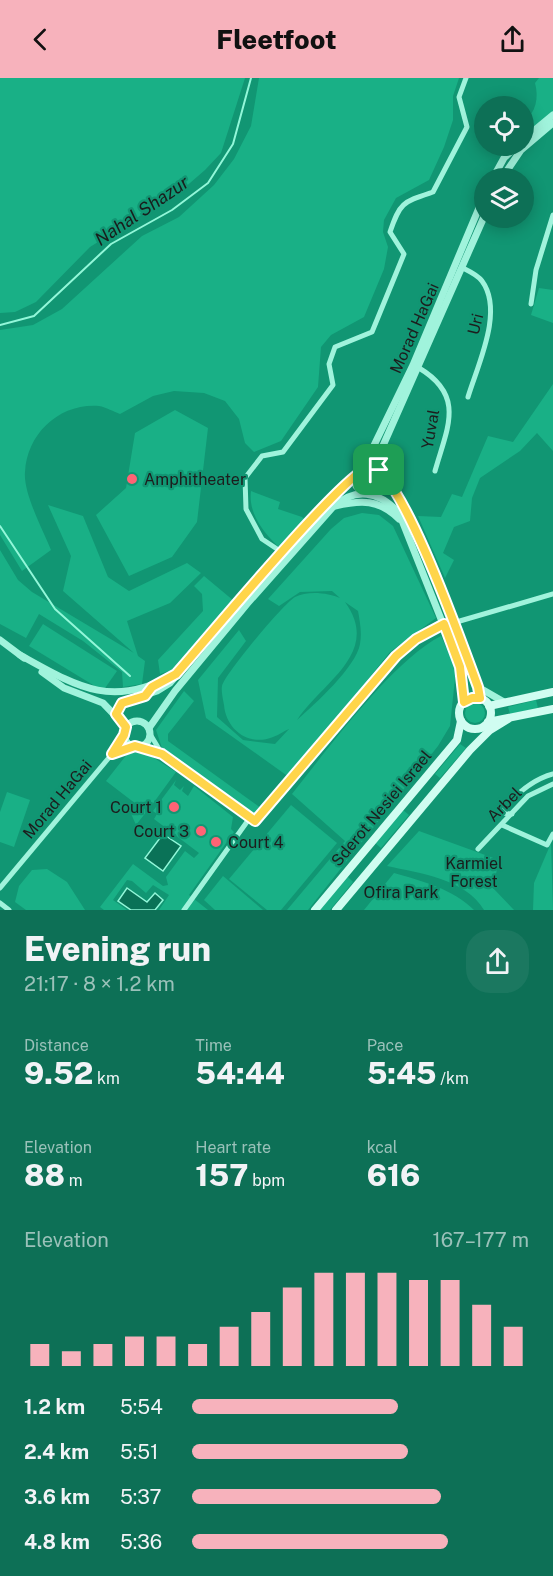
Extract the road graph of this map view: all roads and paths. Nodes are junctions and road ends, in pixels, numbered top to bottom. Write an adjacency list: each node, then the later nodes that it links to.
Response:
1 (466, 78): 22 (street)
2 (553, 115): 4 (street)
3 (553, 123): 5 (street)
4 (534, 131)
5 (509, 168)
6 (553, 215): 10 (street)
7 (474, 220): 13 (street, Morad HaGai)
8 (479, 228): 9 (street, Morad HaGai)
9 (463, 268): 11 (street, Morad HaGai); 12 (street, Uri)
10 (531, 304)
11 (419, 368): 14 (street, Morad HaGai); 15 (street, Yuval)
12 (468, 397)
13 (363, 468): 14 (street); 16 (street)
14 (379, 470): 17 (street)
15 (435, 471)
16 (357, 474): 18 (street); 22 (street)
17 (383, 478): 19 (street); 24 (street)
18 (363, 493): 19 (street); 20 (street)
19 (373, 494): 21 (street)
20 (333, 507): 21 (street); 43 (street)
21 (404, 522): 25 (street)
22 (283, 553): 28 (street)
23 (553, 594): 24 (street)
24 (453, 622): 30 (street)
25 (444, 624): 34 (street); 52 (street)
26 (0, 640): 27 (street)
27 (20, 655): 29 (street); 38 (street)
28 (176, 674): 29 (street); 32 (street)
29 (152, 687): 32 (street)
30 (478, 687): 33 (street); 35 (street)
31 (553, 692): 35 (main road)
32 (145, 696): 38 (street)
33 (480, 698): 34 (main road); 36 (main road)
34 (464, 702): 40 (main road)
35 (506, 703): 36 (main road)
36 (489, 706): 41 (main road)
37 (553, 709): 39 (main road, Sderot Nesiei Israel)
38 (116, 714): 42 (street)
39 (508, 719): 41 (main road, Sderot Nesiei Israel); 46 (main road, Sderot Nesiei Israel)
40 (461, 721): 41 (main road); 60 (main road, Sderot Nesiei Israel)
41 (485, 724): 46 (main road, Sderot Nesiei Israel)
42 (126, 727): 43 (street); 44 (street)
43 (149, 731): 45 (street); 48 (street)
44 (124, 735): 45 (street); 47 (street, Morad HaGai)
45 (137, 746): 47 (street, Morad HaGai); 48 (street)
46 (470, 750): 61 (main road, Sderot Nesiei Israel)
47 (112, 754): 56 (street, Morad HaGai)
48 (162, 754): 52 (street)
49 (553, 774): 51 (street)
50 (553, 784): 51 (street, Arbel)
51 (512, 813): 53 (street, Arbel)
52 (249, 819): 59 (street)
53 (502, 825): 54 (street); 55 (street, Arbel)
54 (553, 834)
55 (478, 849)
56 (0, 888)
57 (0, 903): 58 (street)
58 (9, 910)
59 (184, 910)
60 (315, 910)
61 (336, 910)

